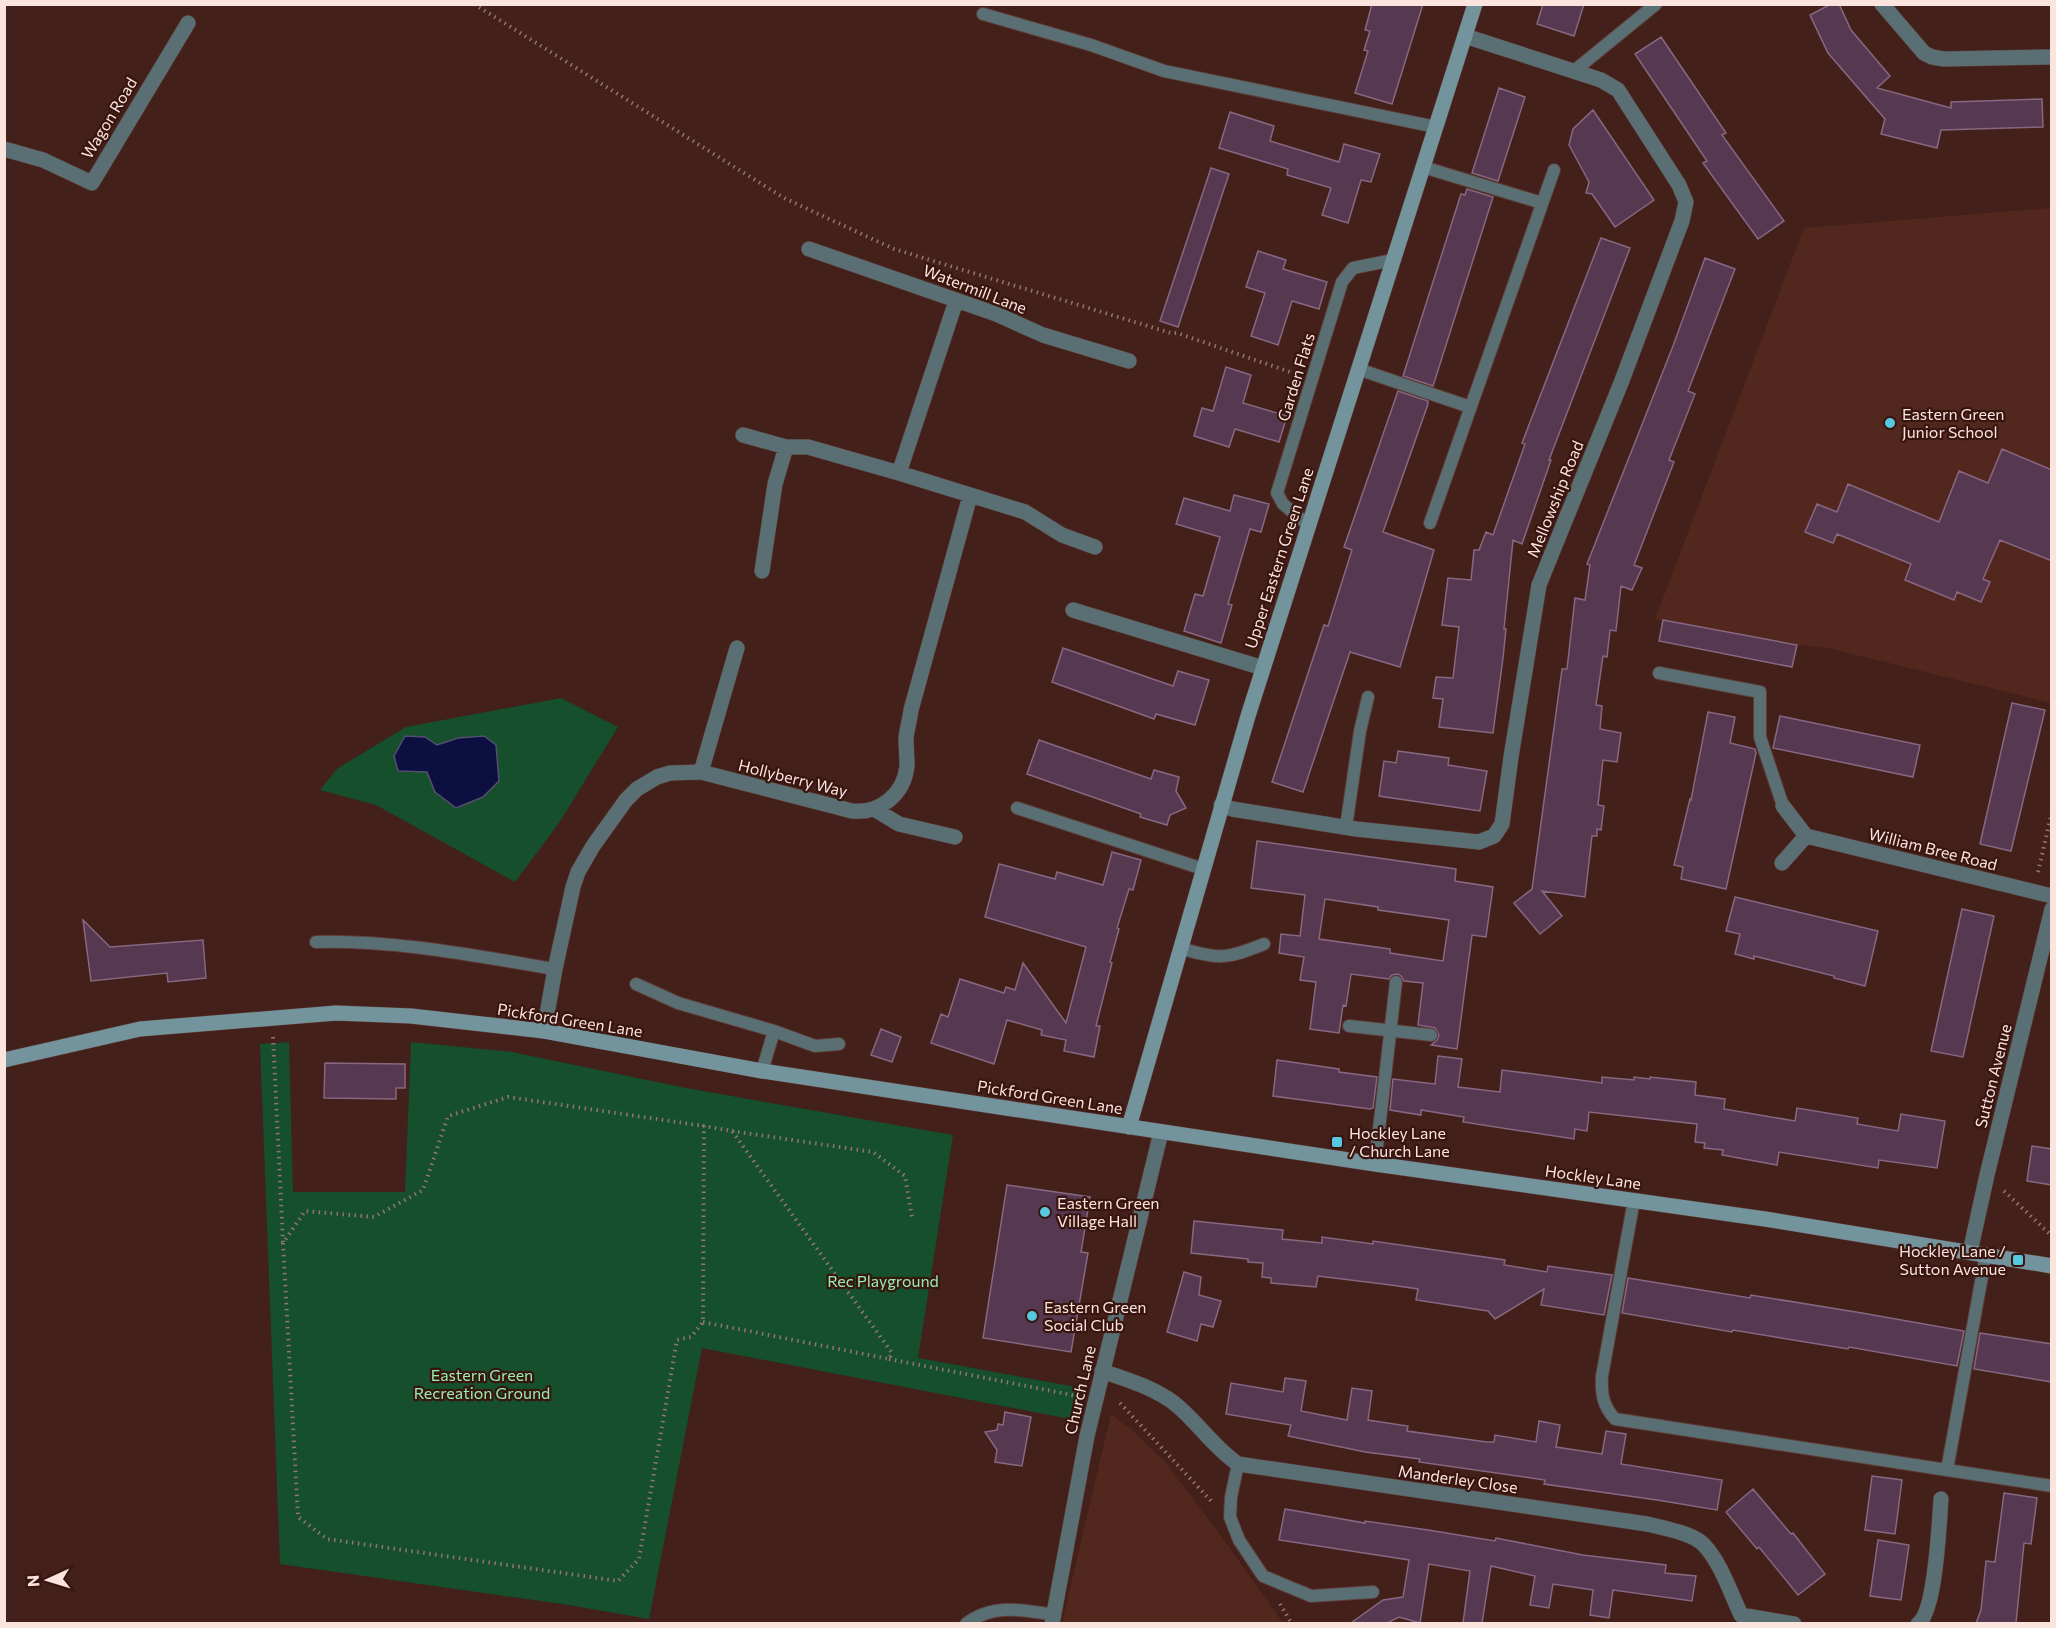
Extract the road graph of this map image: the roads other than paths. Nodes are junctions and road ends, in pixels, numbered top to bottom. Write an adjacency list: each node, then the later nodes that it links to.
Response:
1 (1475, 4): 6 (street, Upper Eastern Green Lane)
2 (1656, 4): 8 (lane)
3 (1882, 4): 7 (street)
4 (983, 14): 9 (lane)
5 (188, 23): 10 (street, Wagon Road)
6 (1465, 36): 8 (street, Mellowship Road); 9 (street, Upper Eastern Green Lane)
7 (2052, 57)
8 (1574, 71): 38 (street, Mellowship Road)
9 (1436, 127): 11 (street, Upper Eastern Green Lane)
10 (4, 149)
11 (1424, 166): 13 (lane); 15 (street, Upper Eastern Green Lane)
12 (1554, 170): 13 (lane)
13 (1542, 203): 19 (lane)
14 (808, 249): 16 (street, Watermill Lane)
15 (1393, 260): 18 (street, Upper Eastern Green Lane); 25 (lane, Garden Flats)
16 (956, 301): 17 (street, Watermill Lane); 22 (street)
17 (1130, 361)
18 (1358, 369): 19 (lane); 25 (street, Upper Eastern Green Lane)
19 (1470, 407): 24 (lane)
20 (743, 435): 21 (street)
21 (786, 447): 22 (street); 27 (street)
22 (899, 473): 23 (street)
23 (970, 496): 26 (street); 37 (street)
24 (1430, 523)
25 (1308, 525): 30 (street, Upper Eastern Green Lane)
26 (1095, 546)
27 (762, 571)
28 (1073, 610): 30 (street)
29 (737, 648): 33 (street)
30 (1263, 668): 34 (street, Upper Eastern Green Lane)
31 (1659, 673): 35 (lane)
32 (1368, 697): 38 (lane)
33 (701, 772): 37 (street, Hollyberry Way); 48 (street, Hollyberry Way)
34 (1221, 805): 38 (street, Mellowship Road); 42 (street, Upper Eastern Green Lane)
35 (1783, 806): 39 (street)
36 (1017, 808): 42 (lane)
37 (874, 809): 40 (street)
38 (1346, 827)
39 (1806, 836): 41 (street); 43 (street, William Bree Road)
40 (955, 837)
41 (1782, 863)
42 (1203, 869): 47 (street, Upper Eastern Green Lane)
43 (2052, 896)
44 (2052, 909): 63 (street, Sutton Avenue)
45 (316, 942): 48 (lane)
46 (1264, 944): 47 (lane)
47 (1180, 948): 59 (street, Upper Eastern Green Lane)
48 (555, 969): 53 (street, Hollyberry Way)
49 (1396, 982): 52 (lane)
50 (636, 984): 54 (lane)
51 (1349, 1026): 52 (lane)
52 (1390, 1030): 55 (lane); 61 (lane)
53 (544, 1031): 57 (street, Pickford Green Lane); 58 (street, Pickford Green Lane)
54 (774, 1031): 56 (lane); 58 (lane)
55 (1431, 1035)
56 (839, 1044)
57 (4, 1060)
58 (762, 1071): 59 (street, Pickford Green Lane)
59 (1129, 1127): 60 (street, Hockley Lane)
60 (1161, 1132): 61 (street, Hockley Lane); 65 (street, Church Lane)
61 (1375, 1164): 62 (street, Hockley Lane)
62 (1634, 1200): 63 (street, Hockley Lane); 67 (lane)
63 (1978, 1253): 64 (street, Hockley Lane); 67 (lane)
64 (2052, 1266)
65 (1102, 1371): 66 (street); 71 (street, Church Lane)
66 (1238, 1464): 70 (lane); 73 (street, Manderley Close)
67 (1947, 1470): 68 (lane)
68 (2052, 1486)
69 (1941, 1498): 74 (street)
70 (1373, 1592)
71 (1054, 1619): 72 (lane)
72 (966, 1623)
73 (1794, 1623)
74 (1918, 1623)

